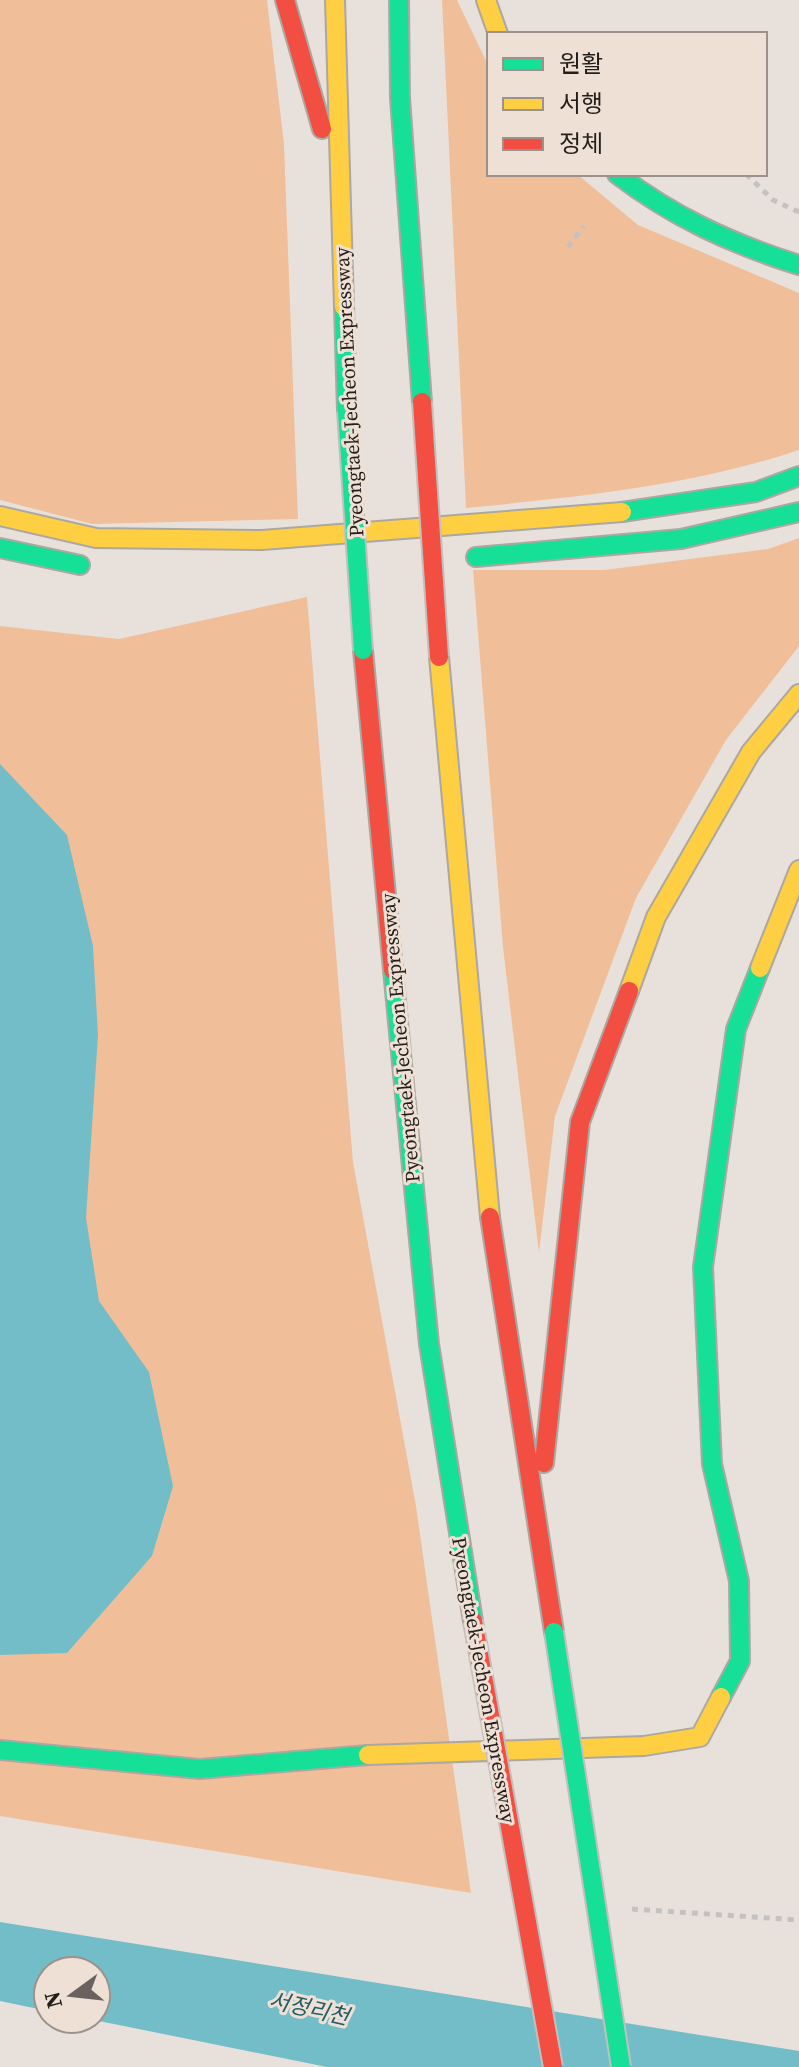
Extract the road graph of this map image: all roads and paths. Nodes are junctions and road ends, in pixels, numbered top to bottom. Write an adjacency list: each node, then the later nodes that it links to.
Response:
1 (285, 0): 8 (main road)
2 (335, 0): 8 (main road, Pyeongtaek-Jecheon Expressway)
3 (399, 0): 23 (main road, bridge)
4 (486, 0): 5 (main road)
5 (497, 32)
6 (619, 176): 12 (main road)
7 (748, 176): 9 (path)
8 (339, 190): 27 (main road, Pyeongtaek-Jecheon Expressway, bridge)
9 (799, 212)
10 (584, 226): 11 (path)
11 (568, 247)
12 (799, 265)
13 (799, 476): 15 (main road)
14 (799, 512): 17 (main road)
15 (0, 516)
16 (0, 548): 20 (main road)
17 (412, 560)
18 (381, 562): 19 (main road)
19 (334, 564)
20 (101, 567)
21 (799, 694): 23 (main road)
22 (799, 870): 24 (main road)
23 (538, 1521): 28 (main road, bridge)
24 (0, 1750)
25 (627, 1908): 26 (path)
26 (799, 1920)
27 (553, 2067)
28 (621, 2067)

